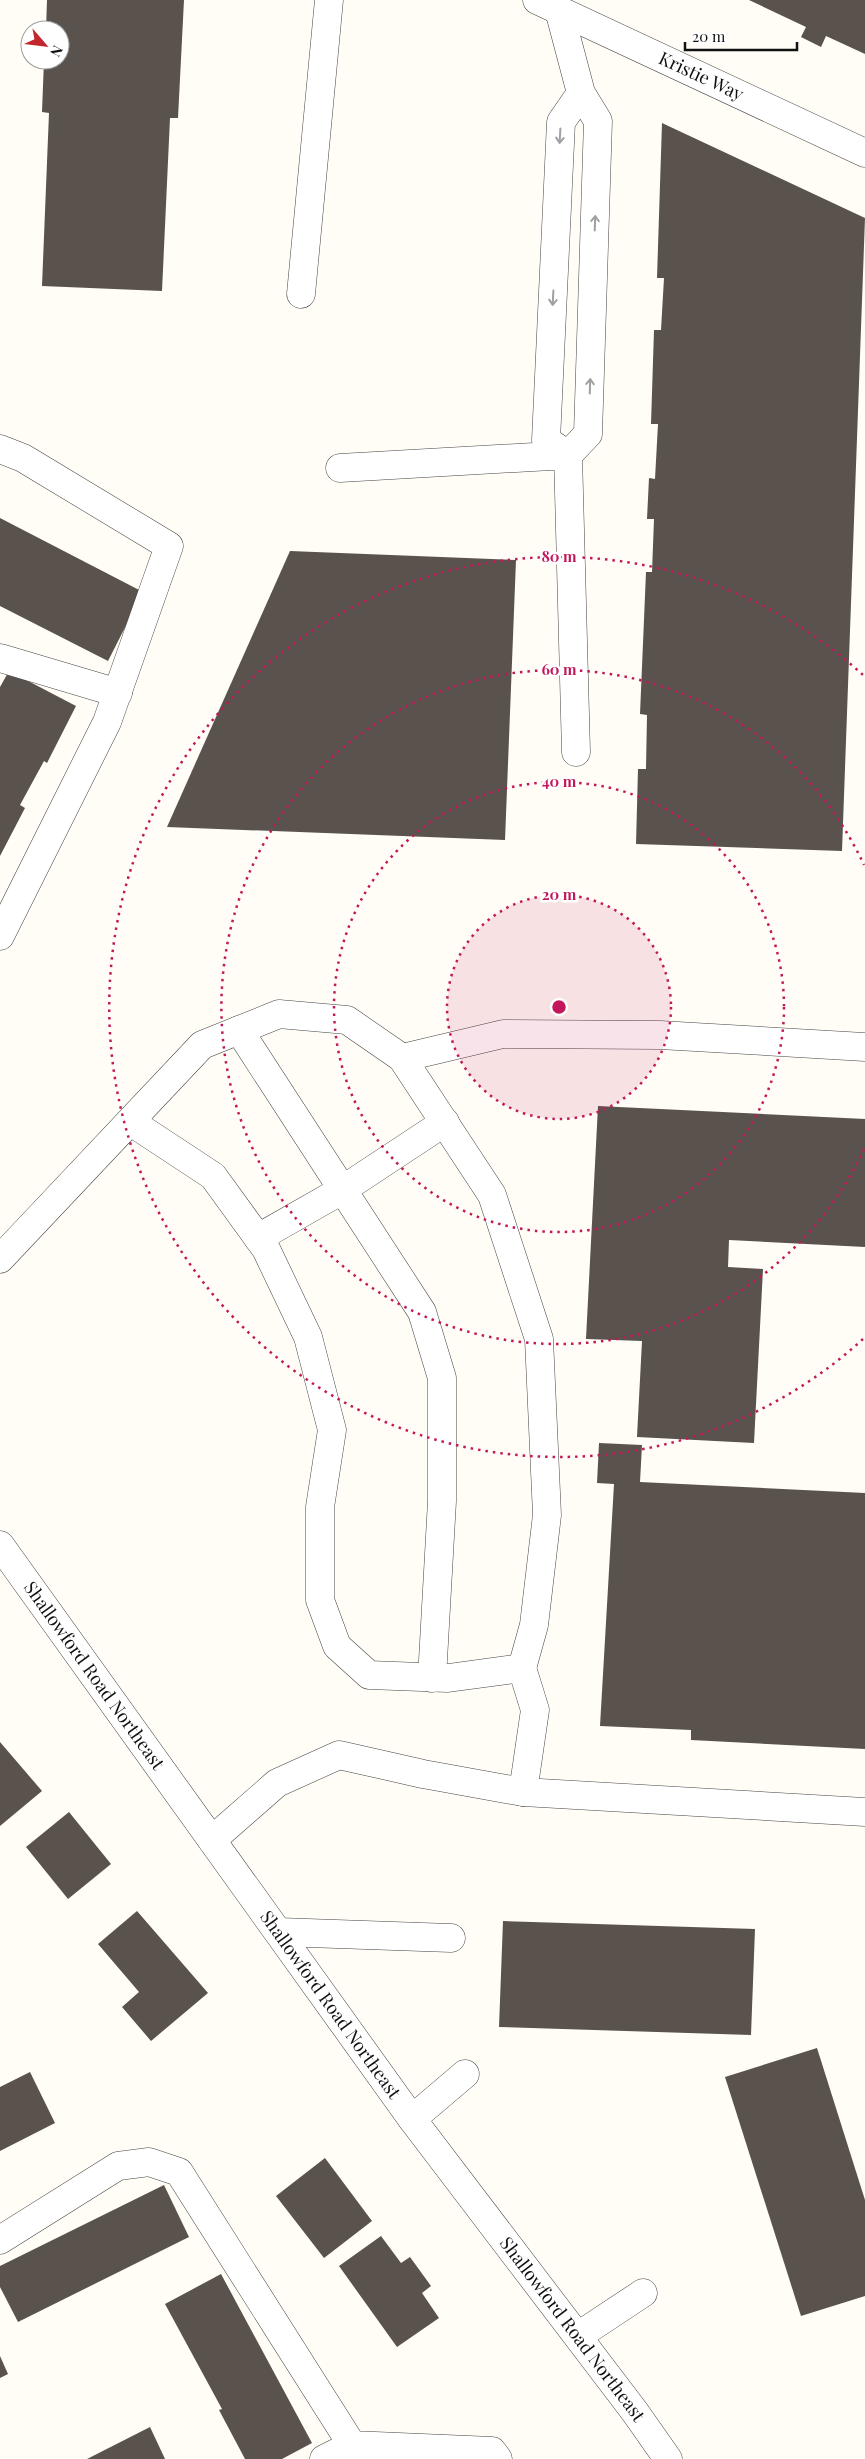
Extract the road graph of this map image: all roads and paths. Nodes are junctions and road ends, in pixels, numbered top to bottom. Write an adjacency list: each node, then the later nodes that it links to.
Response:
1 (329, 0): 5 (street)
2 (548, 5): 3 (street); 4 (street, Kristie Way)
3 (581, 93): 7 (street, one-way to 3); 7 (street, one-way to 7)
4 (865, 154)
5 (301, 294)
6 (0, 449): 10 (street)
7 (568, 455): 8 (street); 11 (street)
8 (340, 468)
9 (0, 658): 10 (street)
10 (118, 693): 12 (street)
11 (576, 752)
12 (0, 936)
13 (239, 1030): 15 (street); 16 (street); 18 (street)
14 (865, 1047): 15 (street)
15 (402, 1058): 17 (street)
16 (131, 1122): 19 (street); 20 (street)
17 (445, 1122): 18 (street); 22 (street)
18 (342, 1190): 19 (street); 23 (street)
19 (258, 1238): 23 (street)
20 (0, 1259)
21 (0, 1545): 26 (street, Shallowford Road Northeast)
22 (522, 1668): 23 (street); 24 (street)
23 (432, 1678)
24 (523, 1792): 25 (street); 26 (street)
25 (865, 1812)
26 (212, 1840): 27 (street, Shallowford Road Northeast)
27 (279, 1932): 28 (street); 30 (street, Shallowford Road Northeast)
28 (451, 1938)
29 (465, 2074): 30 (street)
30 (412, 2119): 33 (street, Shallowford Road Northeast)
31 (0, 2240): 34 (street)
32 (643, 2293): 33 (street)
33 (578, 2336): 37 (street, Shallowford Road Northeast)
34 (352, 2445): 35 (street); 36 (street)
35 (324, 2459)
36 (498, 2459)
37 (668, 2459)

